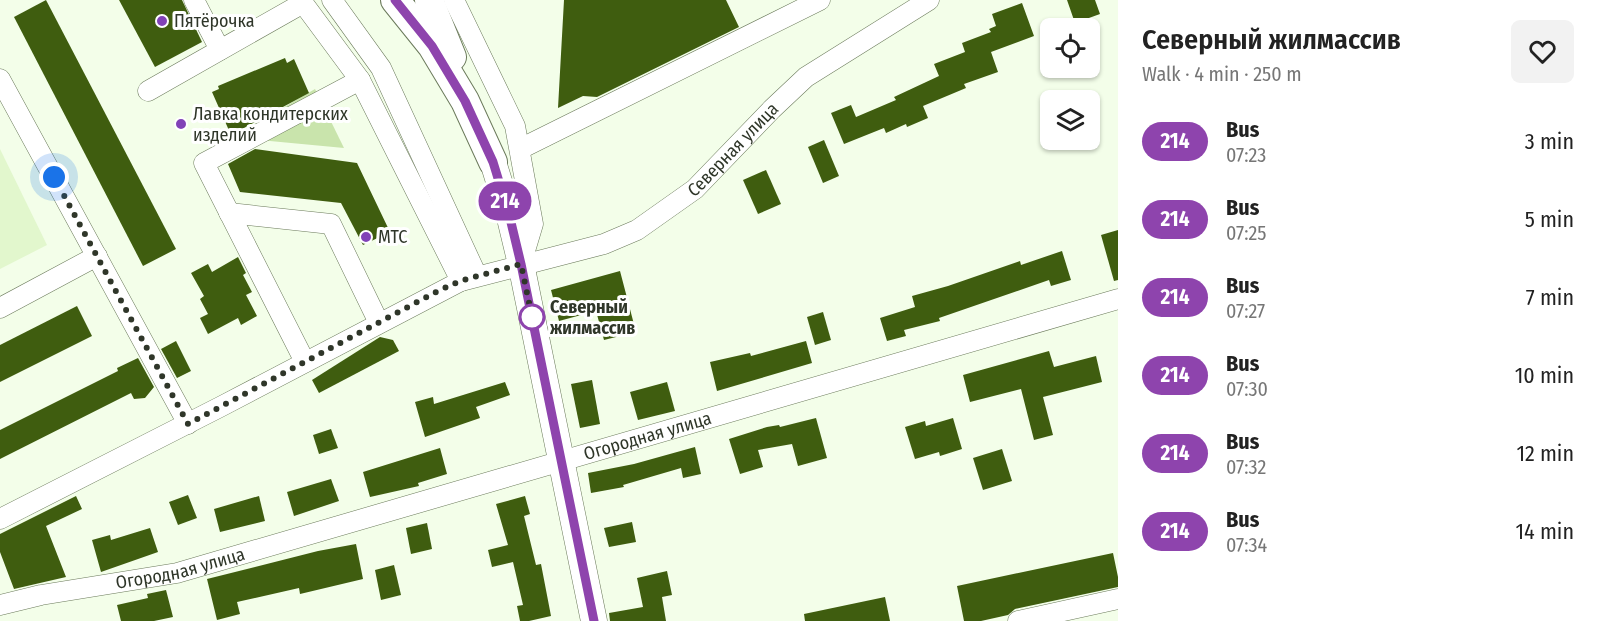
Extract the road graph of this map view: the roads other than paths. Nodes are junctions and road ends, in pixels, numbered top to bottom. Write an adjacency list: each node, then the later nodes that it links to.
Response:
1 (194, 0): 9 (street)
2 (332, 0): 19 (street)
3 (395, 0): 15 (highway)
4 (429, 0): 15 (highway)
5 (454, 0): 13 (street)
6 (820, 0): 14 (street)
7 (307, 1): 9 (street); 11 (street)
8 (919, 2): 18 (street, Северная улица)
9 (220, 50): 12 (street)
10 (0, 79): 17 (street)
11 (360, 80): 16 (street); 19 (street)
12 (148, 91)
13 (516, 126): 14 (street); 15 (street)
14 (520, 149): 18 (street)
15 (493, 162): 18 (main road)
16 (229, 213): 22 (street); 23 (street)
17 (97, 256): 21 (street); 24 (street)
18 (521, 264): 19 (street, Северная улица); 25 (main road)
19 (469, 278): 22 (street, Северная улица)
20 (1118, 298): 25 (street, Огородная улица)
21 (0, 308)
22 (379, 323): 23 (street, Северная улица)
23 (305, 363): 24 (street, Северная улица)
24 (188, 424): 26 (street, Северная улица)
25 (562, 461): 28 (street, Огородная улица); 29 (main road)
26 (0, 519)
27 (1118, 599): 30 (street)
28 (0, 605)
29 (594, 621)
30 (1018, 621)

